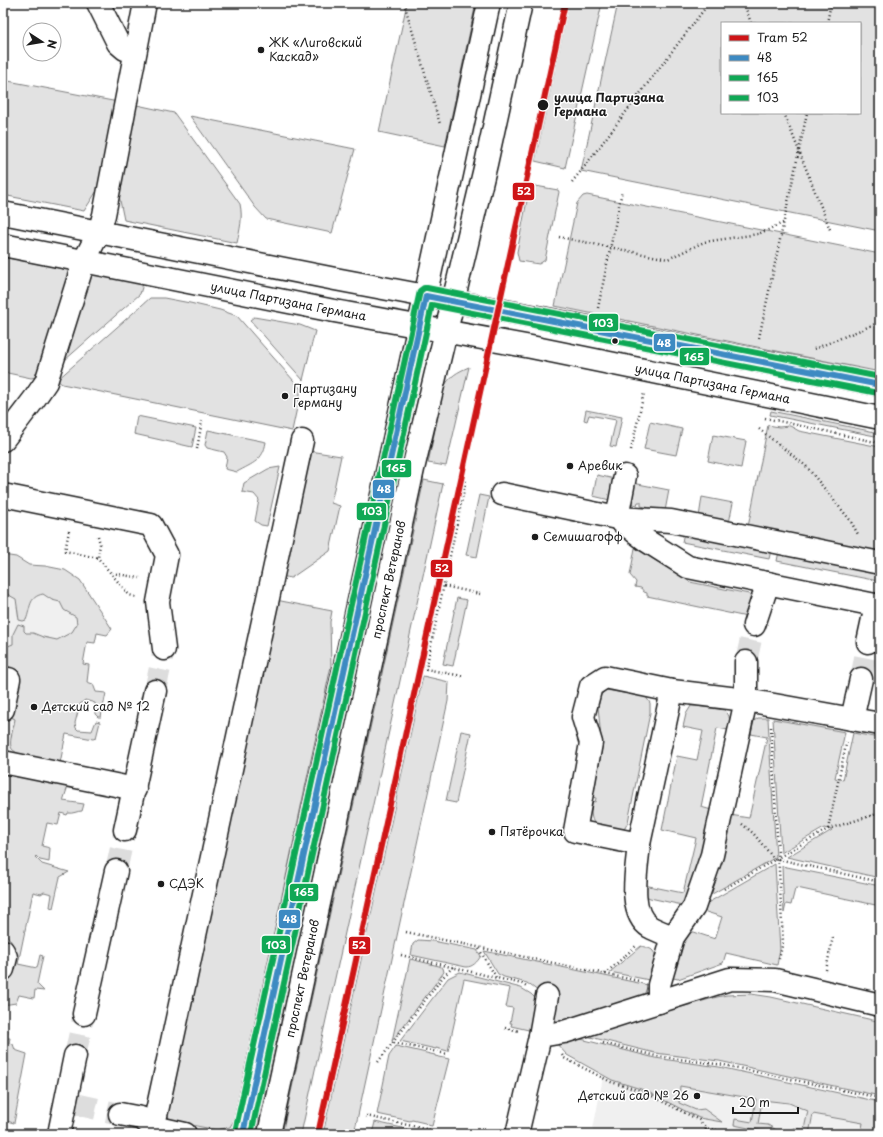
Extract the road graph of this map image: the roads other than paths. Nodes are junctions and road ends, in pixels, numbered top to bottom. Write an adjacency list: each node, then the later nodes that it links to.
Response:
1 (98, 3): 5 (main road)
2 (145, 3): 5 (main road)
3 (489, 3): 10 (main road, проспект Ветеранов)
4 (521, 3): 11 (main road, проспект Ветеранов)
5 (135, 52): 7 (main road)
6 (3, 213): 7 (main road)
7 (99, 232): 9 (main road); 10 (main road)
8 (3, 244): 9 (main road, улица Партизана Германа)
9 (84, 261): 12 (main road, улица Партизана Германа); 16 (main road)
10 (426, 296): 11 (main road); 12 (main road, проспект Ветеранов)
11 (453, 301): 13 (main road, проспект Ветеранов); 14 (main road)
12 (419, 327): 13 (main road, улица Партизана Германа); 55 (main road, проспект Ветеранов)
13 (445, 332): 15 (main road, улица Партизана Германа); 56 (main road, проспект Ветеранов)
14 (880, 385)
15 (880, 418)
16 (3, 440)
17 (302, 441): 52 (main road)
18 (625, 476): 21 (main road)
19 (502, 494): 21 (main road)
20 (3, 495): 27 (main road)
21 (616, 518): 22 (main road); 23 (main road)
22 (877, 563)
23 (768, 583): 24 (main road); 25 (main road)
24 (878, 605): 26 (main road)
25 (754, 625)
26 (868, 642)
27 (164, 649)
28 (746, 662): 33 (main road)
29 (3, 678): 34 (main road)
30 (861, 679): 35 (main road)
31 (155, 690): 38 (main road)
32 (672, 691): 33 (main road); 40 (main road); 40 (main road)
33 (746, 700): 35 (main road); 42 (main road)
34 (3, 709)
35 (852, 719): 36 (main road)
36 (880, 724)
37 (3, 762): 38 (main road)
38 (134, 789): 39 (main road)
39 (125, 830)
40 (638, 844): 42 (main road)
41 (116, 871): 48 (main road)
42 (673, 937): 46 (main road)
43 (3, 951): 44 (main road)
44 (3, 969)
45 (546, 1000): 49 (main road)
46 (659, 1002): 47 (main road); 49 (main road)
47 (880, 1005)
48 (84, 1014)
49 (540, 1036): 57 (main road)
50 (75, 1056): 53 (main road)
51 (120, 1114): 52 (main road)
52 (153, 1131): 54 (main road)
53 (58, 1134)
54 (185, 1134)
55 (244, 1134)
56 (269, 1134)
57 (517, 1134)

